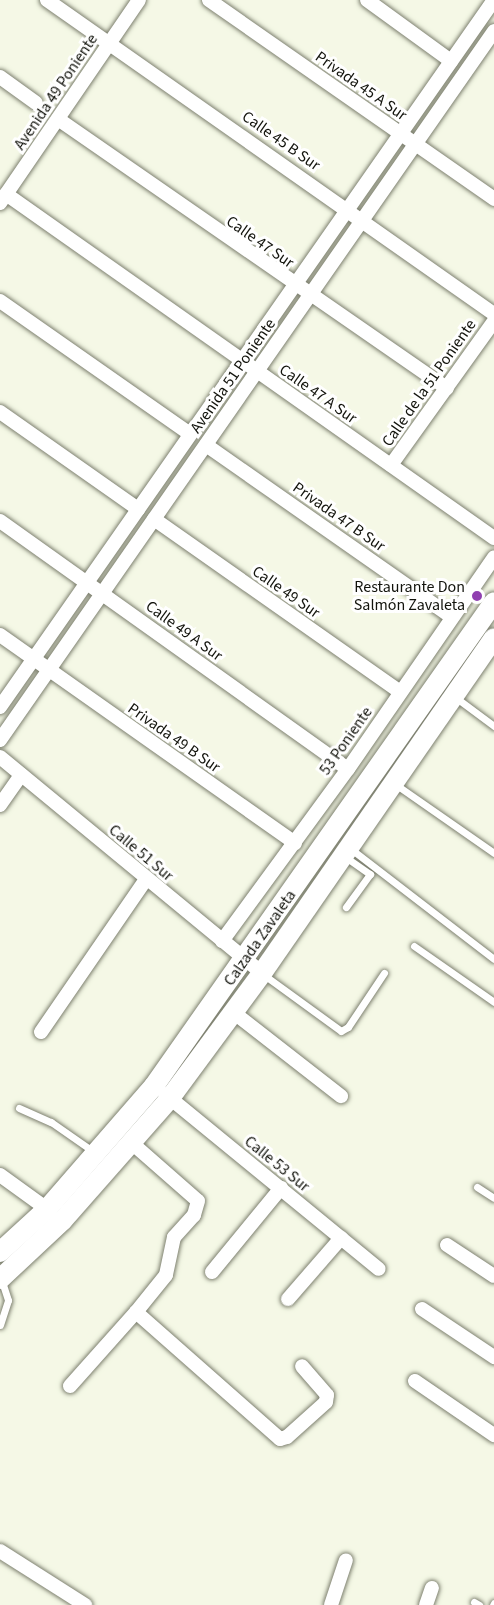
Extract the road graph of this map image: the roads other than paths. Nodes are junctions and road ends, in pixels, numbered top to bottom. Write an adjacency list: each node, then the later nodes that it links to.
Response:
1 (47, 0): 7 (street, Calle 45 B Sur)
2 (139, 0): 7 (street, Avenida 49 Poniente)
3 (209, 0): 12 (street, Privada 45 A Sur)
4 (367, 0): 8 (street)
5 (494, 0): 8 (street, Avenida 51 Poniente)
6 (494, 31): 13 (street, Avenida 51 Poniente)
7 (109, 43): 11 (street, Avenida 49 Poniente); 16 (street, Calle 45 B Sur)
8 (451, 61): 12 (street, Avenida 51 Poniente)
9 (0, 77): 10 (street)
10 (36, 103)
11 (58, 119): 14 (street, Avenida 49 Poniente); 18 (street, Calle 47 Sur)
12 (400, 133): 13 (street, Privada 45 A Sur); 16 (street, Avenida 51 Poniente)
13 (416, 144): 15 (street, Privada 45 A Sur); 17 (street, Avenida 51 Poniente)
14 (3, 198): 23 (street, Calle 47 A Sur)
15 (494, 199)
16 (348, 208): 17 (street, Calle 45 B Sur); 18 (street, Avenida 51 Poniente)
17 (363, 219): 19 (street, Avenida 51 Poniente); 21 (street, Calle 45 B Sur)
18 (294, 286): 19 (street, Calle 47 Sur); 23 (street, Avenida 51 Poniente)
19 (309, 296): 24 (street, Avenida 51 Poniente); 25 (street, Calle 47 Sur)
20 (0, 301): 27 (street)
21 (494, 314)
22 (494, 321): 25 (street, Calle de la 51 Poniente)
23 (242, 360): 24 (street, Calle 47 A Sur); 27 (street, Avenida 51 Poniente)
24 (257, 371): 28 (street, Avenida 51 Poniente); 29 (street, Calle 47 A Sur)
25 (447, 388): 29 (street, Calle de la 51 Poniente)
26 (0, 412): 30 (street)
27 (190, 434): 30 (street, Avenida 51 Poniente)
28 (206, 445): 31 (street, Avenida 51 Poniente); 38 (street, Privada 47 B Sur)
29 (391, 465): 33 (street, Calle 47 A Sur)
30 (138, 509): 35 (street, Avenida 51 Poniente)
31 (154, 519): 36 (street, Avenida 51 Poniente); 43 (street, Calle 49 Sur)
32 (0, 521): 35 (street, Calle 49 A Sur)
33 (494, 538)
34 (494, 557): 38 (street, 53 Poniente)
35 (87, 582): 36 (street, Calle 49 A Sur); 41 (street, Avenida 51 Poniente)
36 (103, 592): 42 (street, Avenida 51 Poniente); 49 (street, Calle 49 A Sur)
37 (494, 602): 62 (main road, Calzada Zavaleta)
38 (453, 617): 43 (street, 53 Poniente)
39 (0, 635): 41 (street, Privada 49 B Sur)
40 (493, 642): 44 (main road, Calzada Zavaleta)
41 (34, 659): 42 (street, Privada 49 B Sur); 45 (street, Avenida 51 Poniente)
42 (49, 670): 47 (street, Avenida 51 Poniente); 53 (street, Privada 49 B Sur)
43 (400, 692): 49 (street, 53 Poniente)
44 (453, 697): 46 (lane); 51 (main road, Calzada Zavaleta)
45 (0, 707)
46 (494, 726)
47 (0, 740)
48 (0, 757): 50 (street, Calle 51 Sur)
49 (348, 769): 53 (street, 53 Poniente)
50 (21, 775): 52 (street); 57 (street, Calle 51 Sur)
51 (393, 783): 54 (main road, Calzada Zavaleta); 55 (lane)
52 (0, 805)
53 (295, 843): 59 (street, 53 Poniente)
54 (346, 852): 56 (lane); 63 (main road, Calzada Zavaleta)
55 (494, 853)
56 (372, 871): 58 (lane); 61 (lane)
57 (146, 879): 59 (street, Calle 51 Sur); 67 (street)
58 (346, 907)
59 (222, 941): 62 (street, Calle 51 Sur)
60 (414, 946): 65 (lane)
61 (494, 959)
62 (245, 960): 63 (street, Calle 51 Sur); 68 (main road, Calzada Zavaleta)
63 (262, 973): 64 (lane); 66 (main road, Calzada Zavaleta)
64 (384, 973)
65 (494, 1002)
66 (233, 1012): 69 (street); 70 (main road, Calzada Zavaleta)
67 (41, 1032)
68 (154, 1086): 70 (street, Calle 53 Sur); 73 (main road, Calzada Zavaleta)
69 (340, 1096)
70 (170, 1098): 72 (main road, Calzada Zavaleta); 76 (street, Calle 53 Sur)
71 (19, 1108): 73 (lane)
72 (133, 1144): 85 (main road, Calzada Zavaleta); 88 (street)
73 (96, 1154): 78 (main road, Calzada Zavaleta)
74 (0, 1175): 78 (street)
75 (477, 1187): 77 (lane)
76 (281, 1188): 79 (street, Calle 53 Sur); 83 (street)
77 (494, 1198)
78 (46, 1209): 81 (main road, Calzada Zavaleta)
79 (341, 1238): 82 (street, Calle 53 Sur); 86 (street)
80 (447, 1245): 84 (street)
81 (0, 1252)
82 (379, 1269)
83 (212, 1272)
84 (494, 1276)
85 (1, 1279): 89 (lane)
86 (288, 1299)
87 (422, 1309): 90 (street)
88 (136, 1312): 91 (street); 93 (street)
89 (0, 1325)
90 (494, 1357)
91 (302, 1366)
92 (415, 1381): 94 (street)
93 (70, 1386)
94 (494, 1435)
95 (0, 1551): 98 (street)
96 (346, 1560): 99 (street)
97 (432, 1588): 100 (street)
98 (85, 1605)
99 (331, 1605)
100 (426, 1605)

